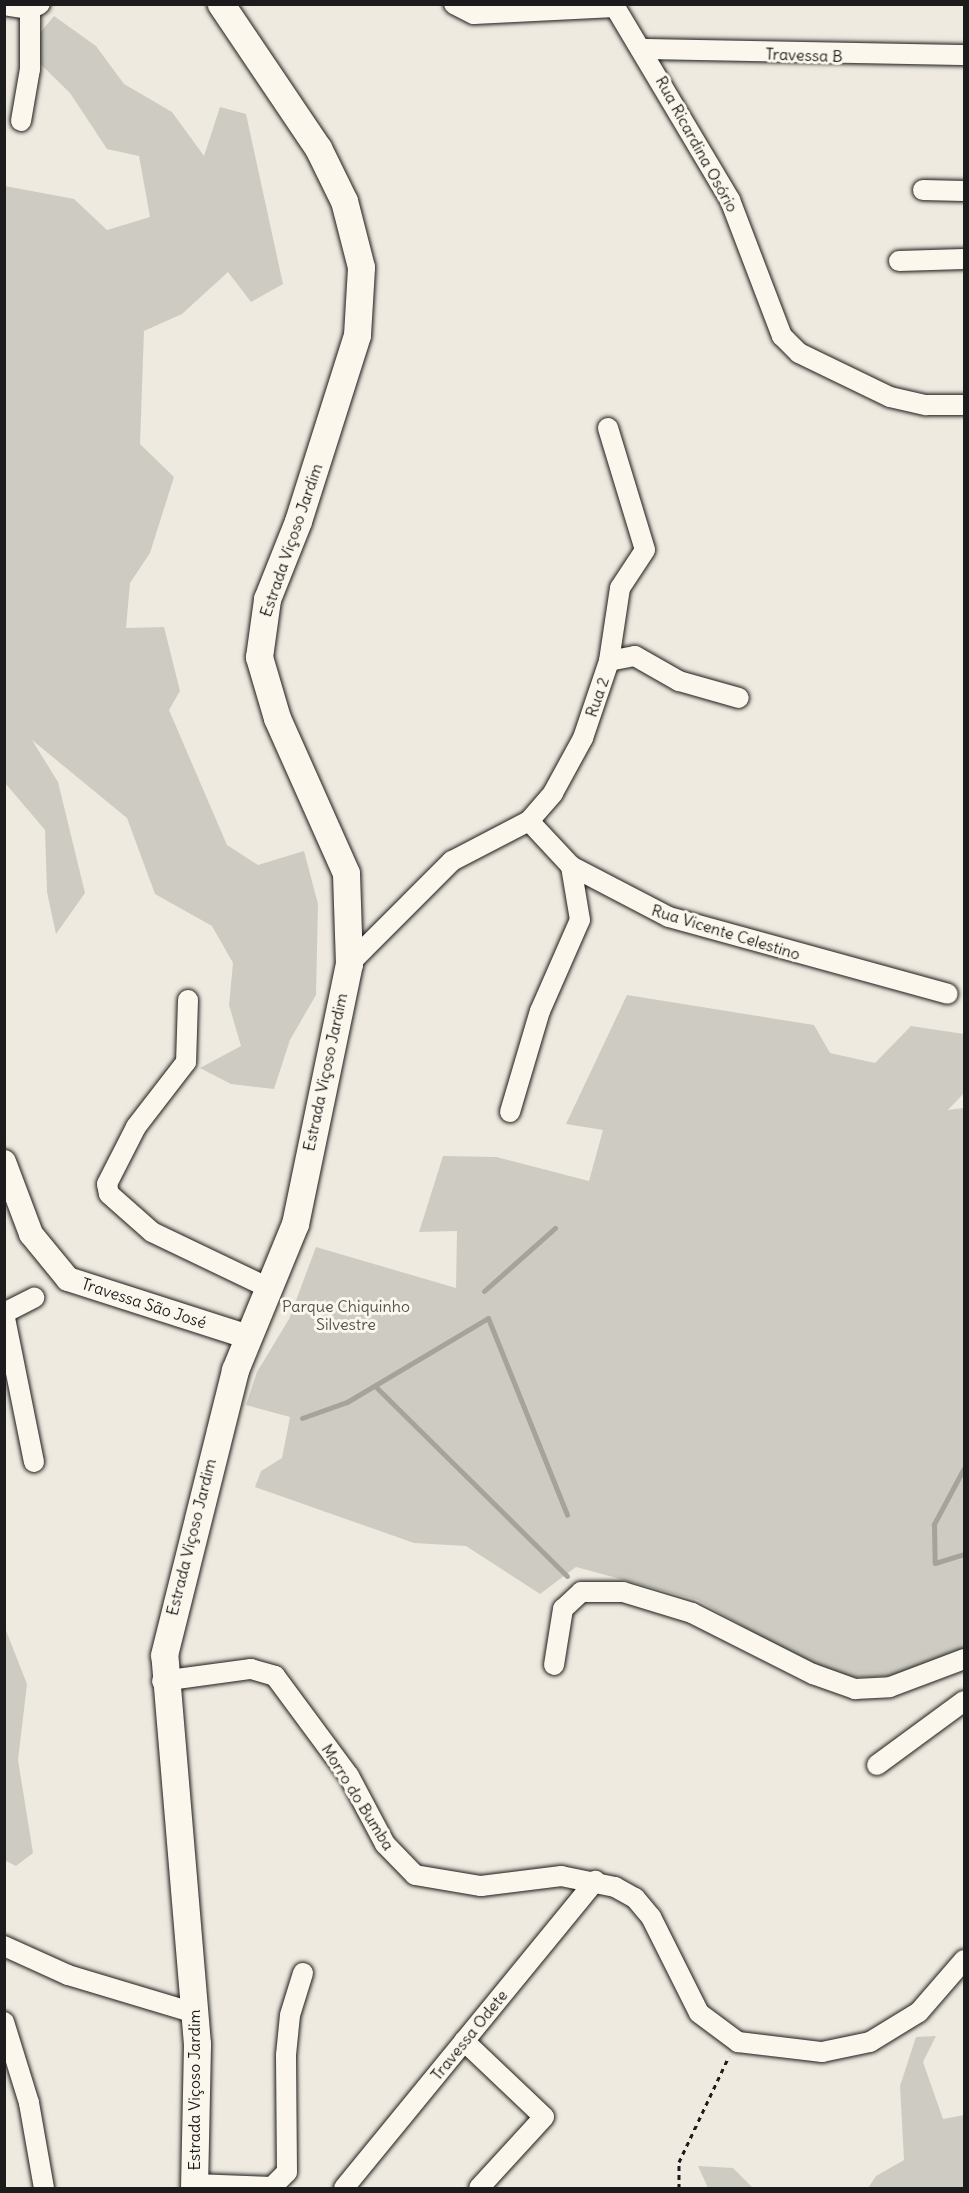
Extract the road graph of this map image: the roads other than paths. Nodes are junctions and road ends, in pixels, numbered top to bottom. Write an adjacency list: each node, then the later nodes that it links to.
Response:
1 (221, 4): 19 (main road, Estrada Viçoso Jardim)
2 (454, 4): 4 (street, Rua Ricardina Osório)
3 (4, 5): 5 (street)
4 (615, 6): 6 (street, Rua Ricardina Osório)
5 (35, 7): 8 (street)
6 (643, 50): 7 (street, Travessa B); 13 (street, Rua Ricardina Osório)
7 (964, 55)
8 (21, 121)
9 (923, 190): 10 (street)
10 (964, 191)
11 (964, 259): 12 (street)
12 (898, 261)
13 (964, 405)
14 (608, 428): 15 (street)
15 (609, 661): 16 (street, Rua 2); 17 (street, Rua 2)
16 (738, 698)
17 (529, 821): 18 (street, Rua Vicente Celestino); 19 (street)
18 (571, 866): 20 (street, Rua Vicente Celestino); 22 (street)
19 (349, 964): 24 (main road, Estrada Viçoso Jardim)
20 (948, 994)
21 (188, 1000): 24 (street)
22 (510, 1112)
23 (4, 1162): 26 (street, Travessa São José)
24 (269, 1288): 26 (main road, Estrada Viçoso Jardim)
25 (34, 1298): 27 (street)
26 (246, 1336): 30 (main road, Estrada Viçoso Jardim)
27 (34, 1462)
28 (964, 1659): 29 (street)
29 (554, 1665)
30 (162, 1681): 33 (street, Morro do Bumba); 37 (main road, Estrada Viçoso Jardim)
31 (964, 1701): 32 (street)
32 (877, 1765)
33 (595, 1881): 35 (street, Morro do Bumba); 39 (street, Travessa Odete)
34 (4, 1946): 37 (street)
35 (964, 1960)
36 (303, 1973): 40 (street)
37 (195, 2013): 40 (main road, Estrada Viçoso Jardim)
38 (4, 2022): 41 (street)
39 (464, 2041): 42 (street, Travessa Odete); 43 (street)
40 (194, 2186)
41 (44, 2188)
42 (344, 2188)
43 (478, 2188)

